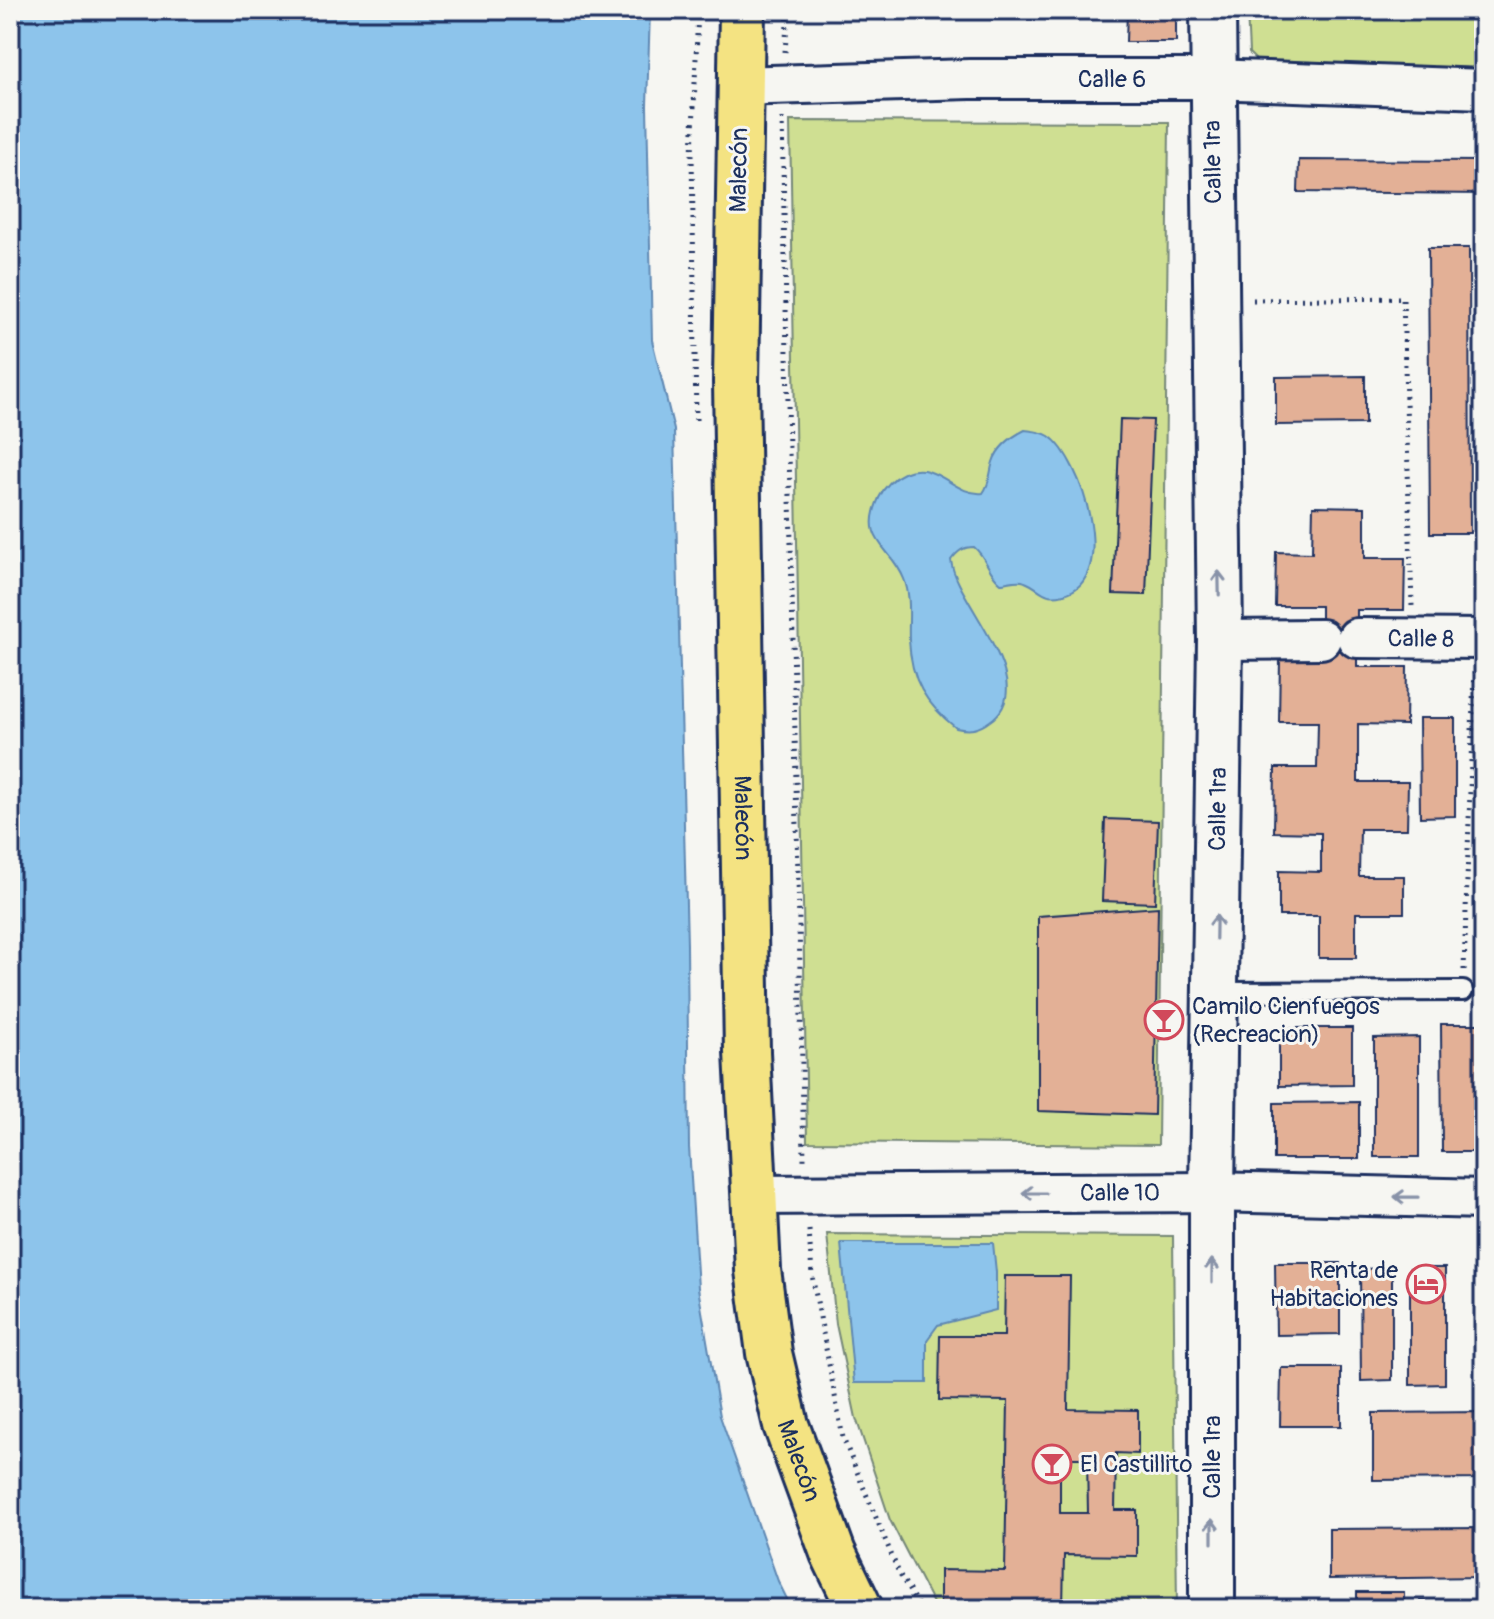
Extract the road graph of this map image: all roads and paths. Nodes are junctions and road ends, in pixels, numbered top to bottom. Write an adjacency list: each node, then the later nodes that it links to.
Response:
1 (742, 10): 5 (highway, Malecón)
2 (788, 10): 5 (path)
3 (1213, 10): 4 (street, Calle 1ra)
4 (1211, 79): 5 (street, Calle 6); 6 (street, Calle 6); 7 (street, Calle 1ra)
5 (761, 86): 14 (path); 15 (highway, Malecón)
6 (1484, 89)
7 (1215, 300): 8 (path); 10 (street, Calle 1ra, one-way to 7)
8 (1413, 639): 9 (street, Calle 8); 10 (street, Calle 8)
9 (1480, 639): 11 (path)
10 (1220, 640): 12 (street, Calle 1ra, one-way to 10)
11 (1463, 991): 12 (lane)
12 (1215, 992): 13 (street, Calle 1ra)
13 (1212, 1192): 14 (street, Calle 10, one-way to 14); 16 (street, Calle 10, one-way to 13); 19 (street, Calle 1ra, one-way to 13)
14 (807, 1193): 15 (street, Calle 10); 18 (path)
15 (754, 1195): 17 (highway, Malecón)
16 (1484, 1199)
17 (860, 1609)
18 (920, 1609)
19 (1212, 1609)

